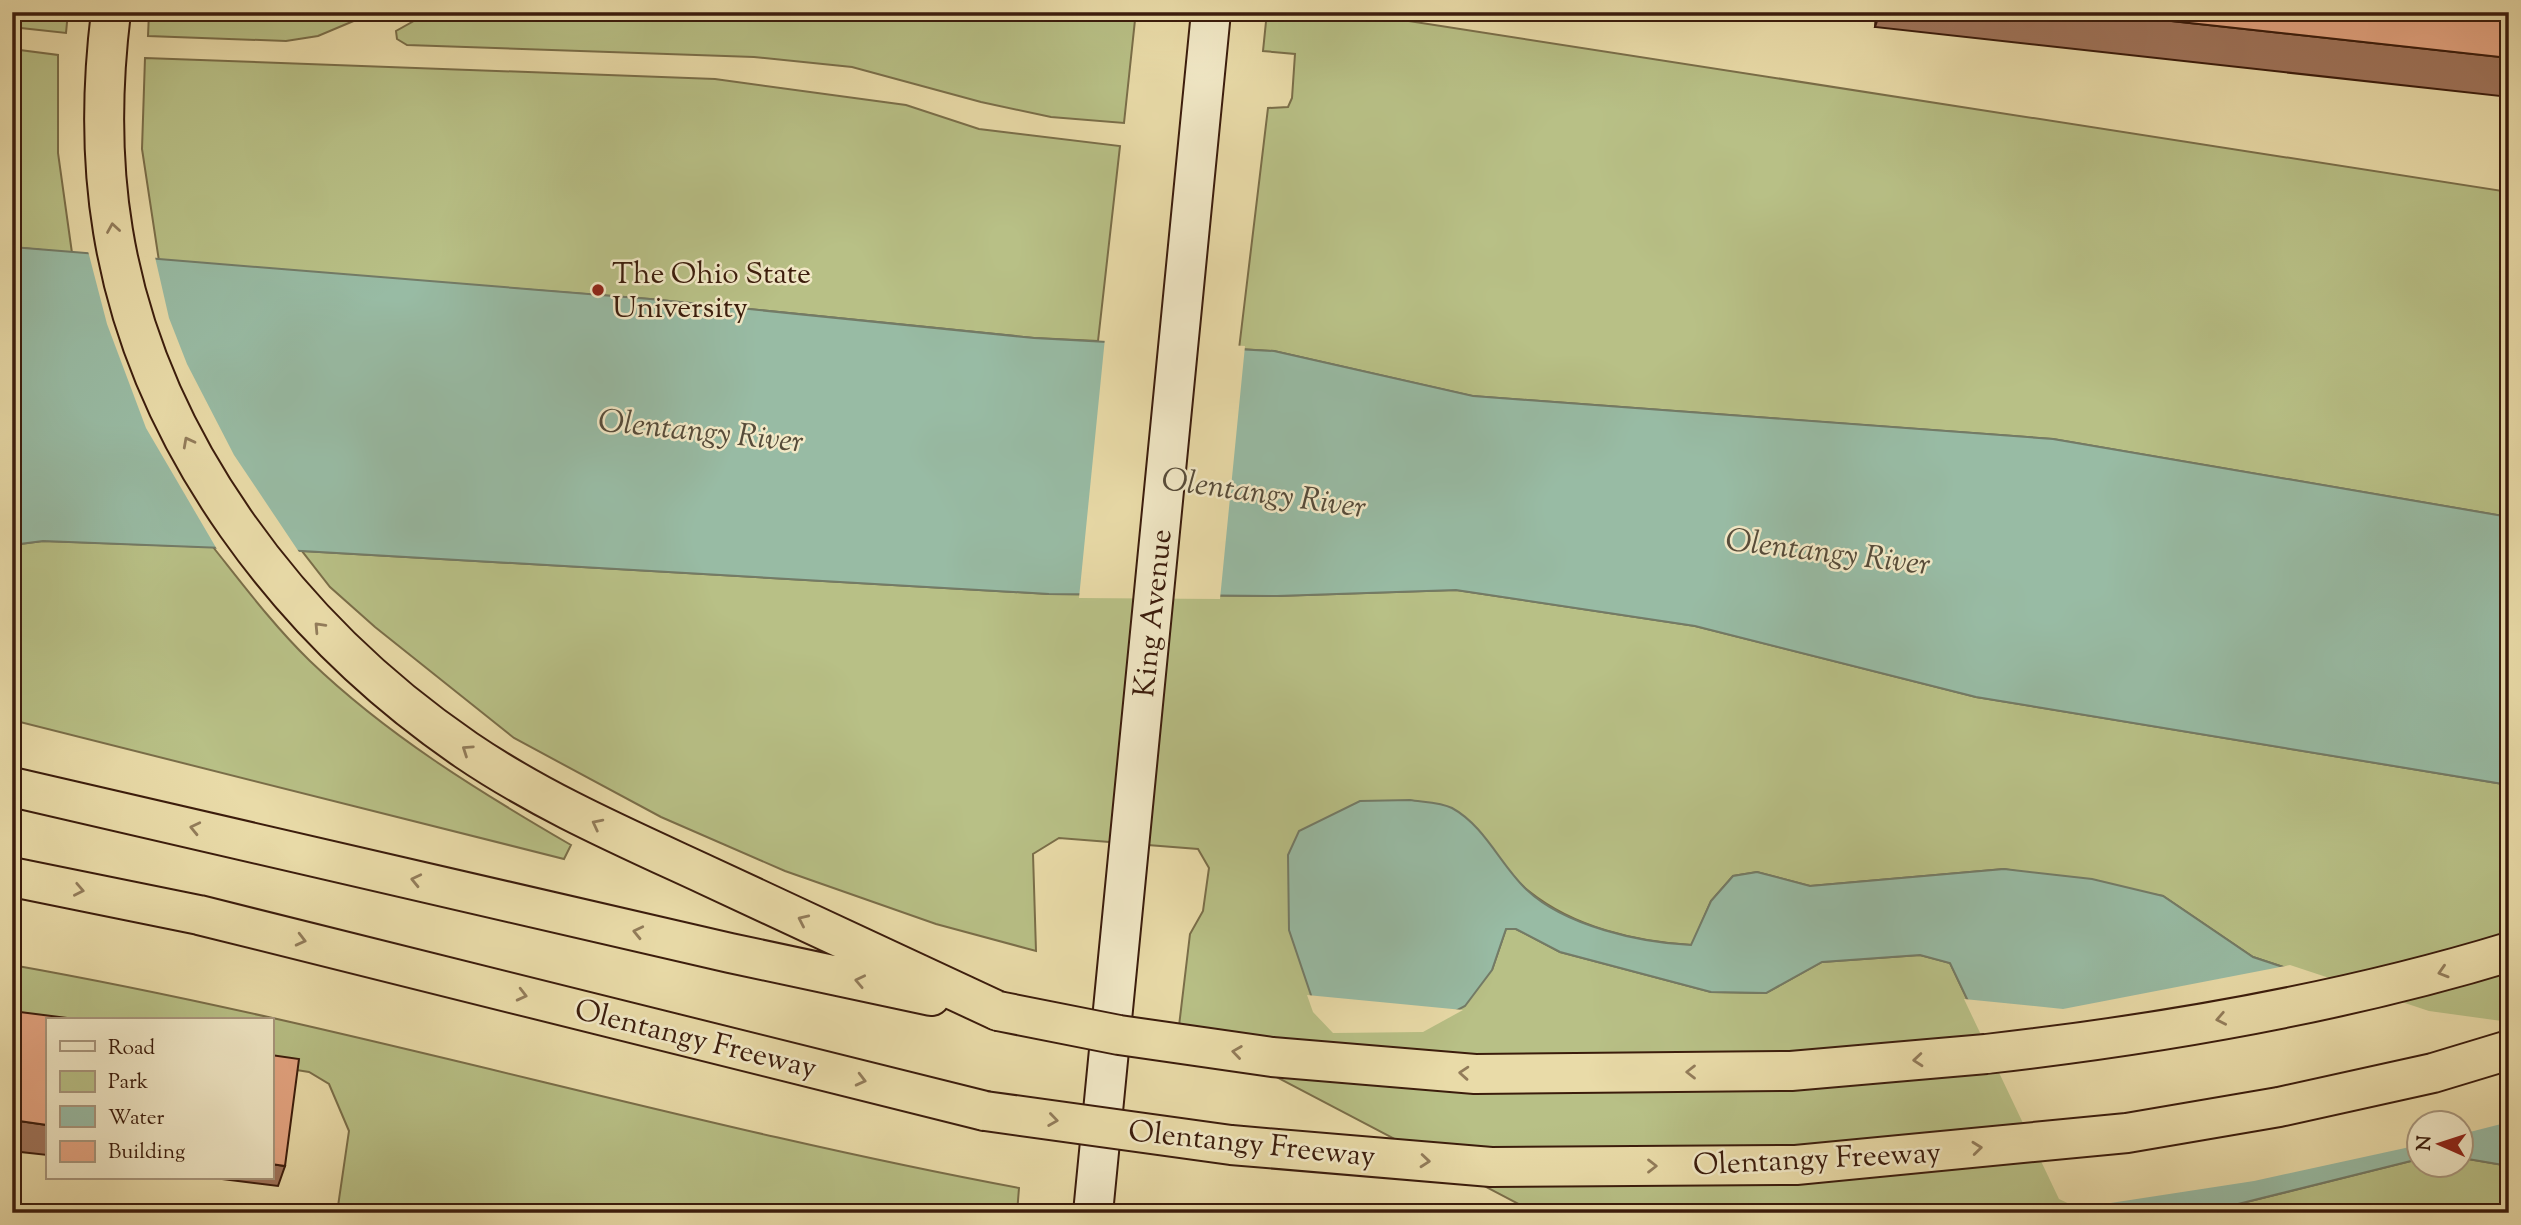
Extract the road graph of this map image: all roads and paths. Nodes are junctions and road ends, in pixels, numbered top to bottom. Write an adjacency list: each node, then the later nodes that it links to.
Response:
1 (111, 12): 6 (highway, one-way to 1)
2 (1209, 29): 8 (street, King Avenue)
3 (12, 787): 6 (highway, one-way to 3)
4 (12, 877): 7 (highway, Olentangy Freeway, one-way to 7, bridge)
5 (2509, 952): 6 (highway, one-way to 6, bridge)
6 (998, 1011)
7 (2509, 1050)
8 (1093, 1213)

